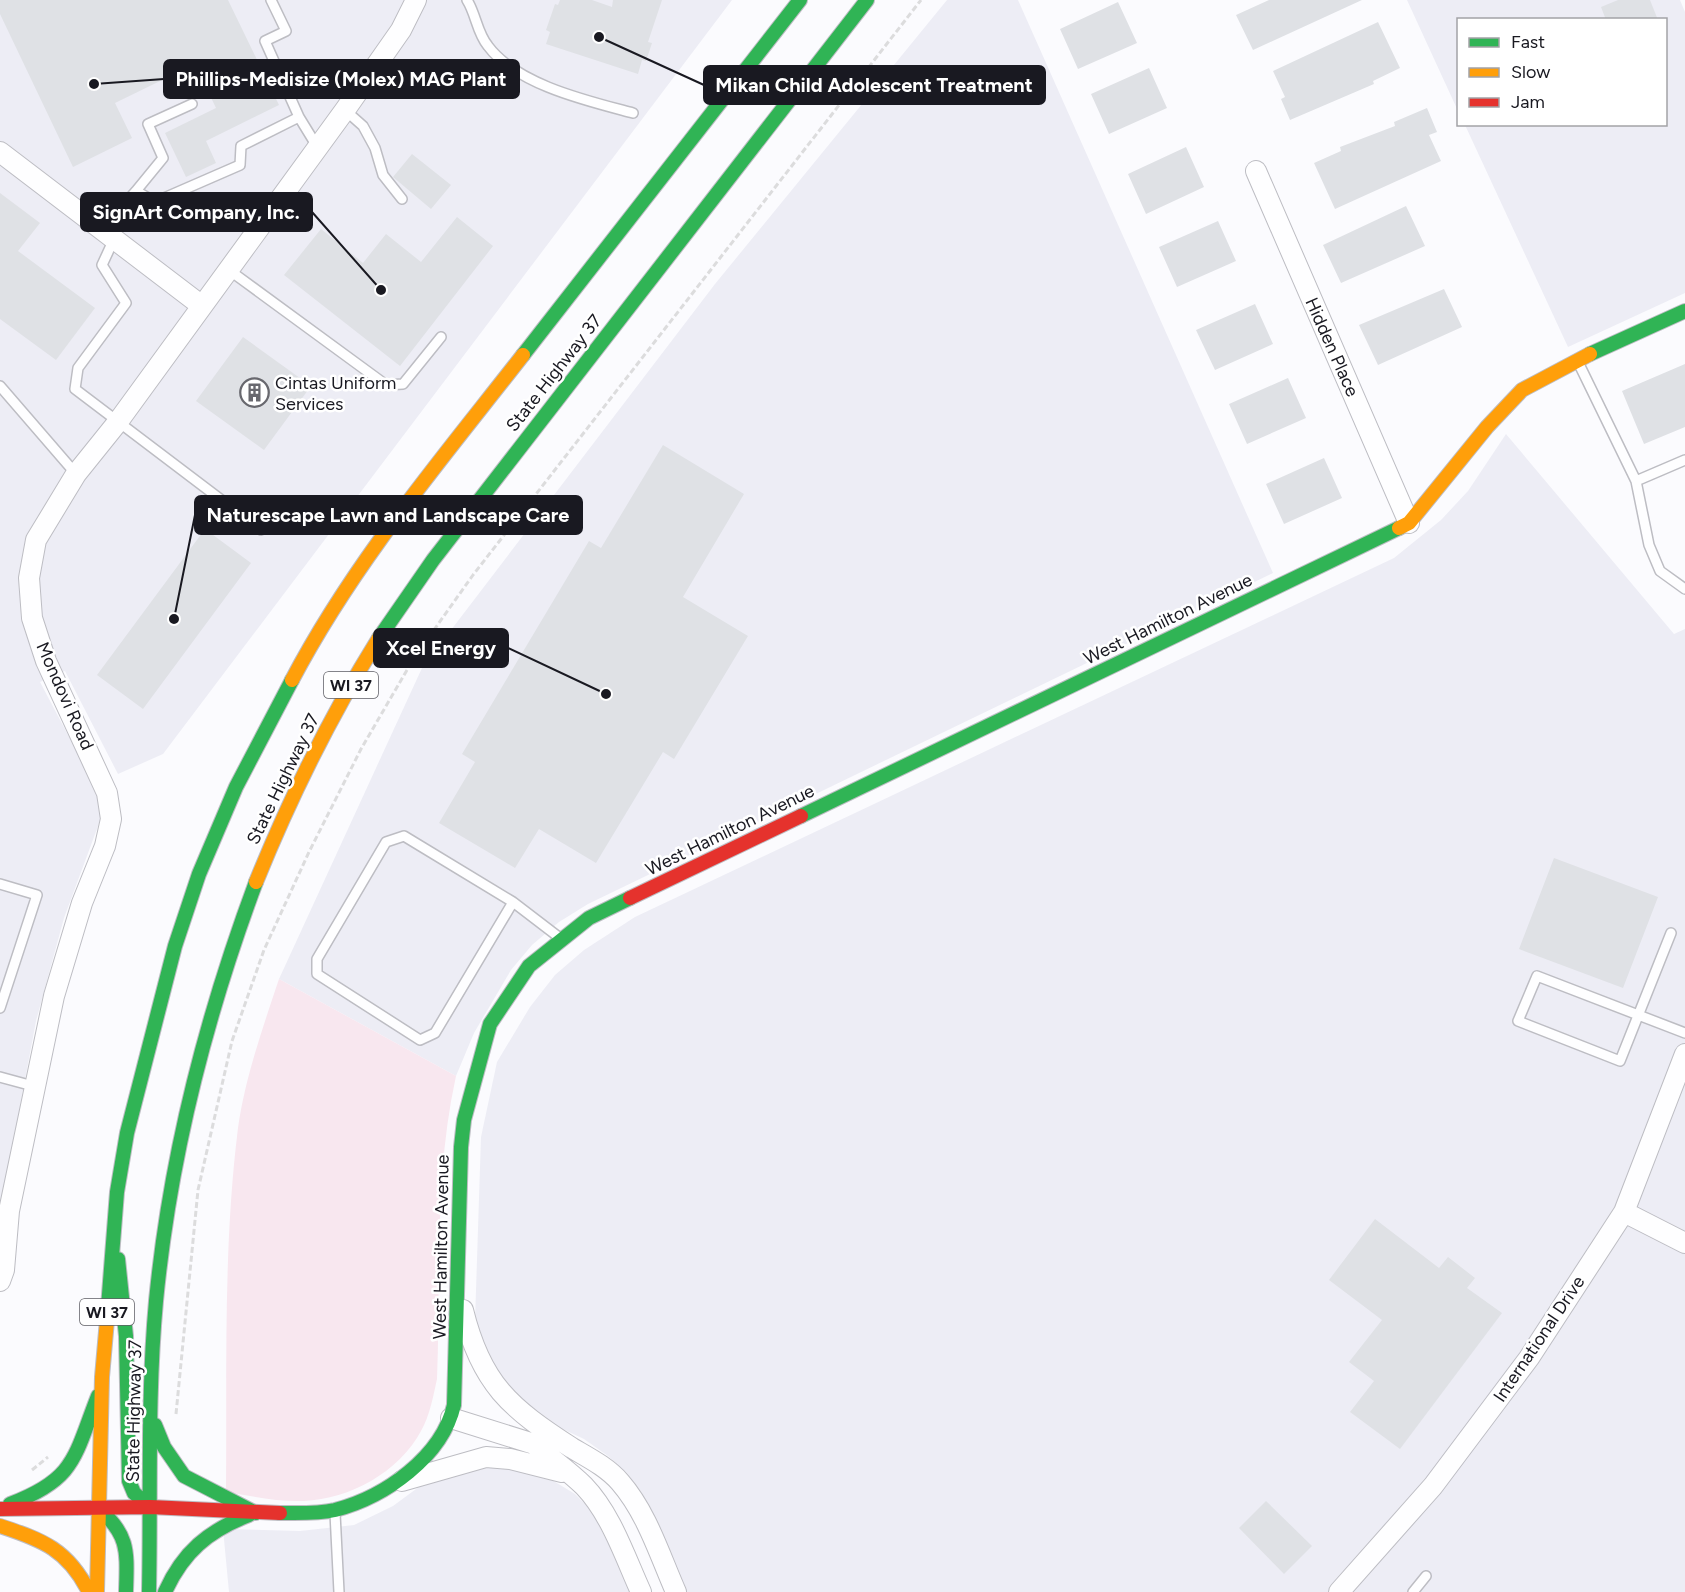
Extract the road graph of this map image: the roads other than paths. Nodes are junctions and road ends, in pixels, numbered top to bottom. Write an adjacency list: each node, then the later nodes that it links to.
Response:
1 (271, 0): 9 (lane)
2 (467, 0): 8 (lane)
3 (800, 0): 42 (main road, State Highway 37 / WI 37)
4 (867, 0): 47 (main road, State Highway 37 / WI 37)
5 (413, 1): 7 (street, Mondovi Road)
6 (192, 104): 13 (lane)
7 (345, 110): 10 (street, Mondovi Road); 14 (lane)
8 (633, 113)
9 (299, 117): 10 (lane); 13 (lane)
10 (318, 148): 16 (street, Mondovi Road)
11 (0, 152): 15 (street)
12 (1256, 171): 26 (street, Hidden Place)
13 (136, 191): 15 (lane)
14 (402, 199)
15 (108, 234): 17 (street); 22 (lane)
16 (229, 270): 17 (street, Mondovi Road); 19 (lane)
17 (202, 306): 22 (street, Mondovi Road)
18 (1685, 311): 20 (main road, West Hamilton Avenue)
19 (441, 337)
20 (1577, 360): 25 (lane); 26 (main road, West Hamilton Avenue)
21 (0, 386): 24 (lane)
22 (117, 423): 24 (street, Mondovi Road); 27 (lane)
23 (1685, 460): 25 (lane)
24 (76, 474): 39 (street, Mondovi Road)
25 (1636, 481): 28 (lane)
26 (1409, 523): 32 (main road, West Hamilton Avenue)
27 (261, 530)
28 (1685, 589)
29 (0, 884): 33 (lane)
30 (513, 902): 30 (lane); 32 (lane)
31 (1671, 933): 35 (lane)
32 (562, 939): 45 (main road, West Hamilton Avenue)
33 (2, 995): 34 (lane)
34 (0, 1008)
35 (1639, 1014): 35 (lane); 36 (lane)
36 (1685, 1033)
37 (1685, 1054): 41 (street, International Drive)
38 (0, 1077): 39 (lane)
39 (33, 1086): 40 (street, Mondovi Road)
40 (4, 1211): 44 (street, Mondovi Road)
41 (1624, 1212): 43 (street); 68 (street, International Drive)
42 (113, 1237): 46 (main road, State Highway 37 / WI 37); 53 (main road)
43 (1685, 1243)
44 (0, 1281)
45 (458, 1293): 48 (main road, West Hamilton Avenue); 50 (street)
46 (102, 1387): 54 (main road); 55 (main road, State Highway 37 / WI 37)
47 (152, 1414): 53 (main road, State Highway 37 / WI 37); 57 (main road)
48 (451, 1418): 49 (street); 52 (main road, West Hamilton Avenue)
49 (534, 1444): 50 (street); 51 (street)
50 (575, 1449): 67 (street)
51 (570, 1475): 52 (street); 66 (street)
52 (393, 1483): 56 (main road, West Hamilton Avenue)
53 (150, 1507): 55 (main road, West Hamilton Avenue); 57 (main road, West Hamilton Avenue); 63 (main road, State Highway 37 / WI 37)
54 (0, 1508): 55 (main road, West Hamilton Avenue)
55 (98, 1508): 61 (main road, State Highway 37 / WI 37); 62 (main road)
56 (334, 1510): 57 (main road, West Hamilton Avenue); 65 (lane)
57 (256, 1513): 64 (main road)
58 (0, 1526): 60 (main road)
59 (1426, 1576): 69 (lane)
60 (89, 1592)
61 (97, 1592)
62 (126, 1592)
63 (149, 1592)
64 (165, 1592)
65 (339, 1592)
66 (641, 1592)
67 (676, 1592)
68 (1339, 1592)
69 (1413, 1592)

